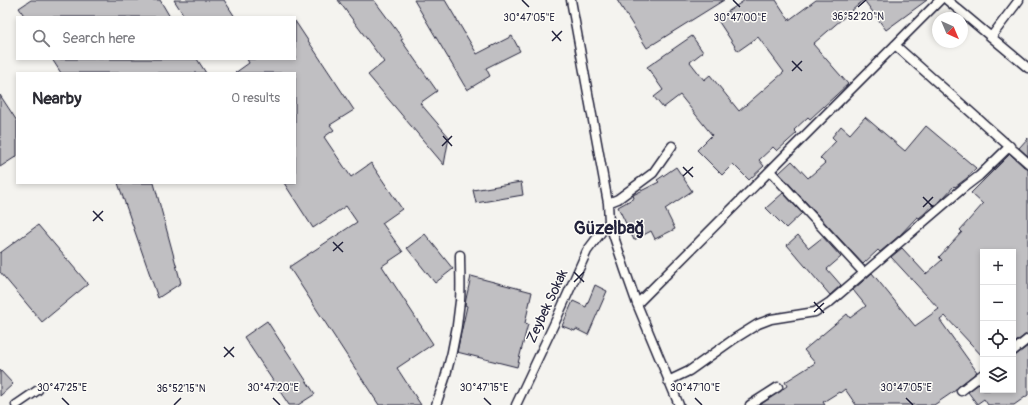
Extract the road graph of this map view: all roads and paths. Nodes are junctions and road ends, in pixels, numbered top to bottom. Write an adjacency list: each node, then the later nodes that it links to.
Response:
1 (571, 0): 12 (street)
2 (940, 0): 6 (street)
3 (947, 0): 5 (street)
4 (1018, 0): 5 (street)
5 (991, 37): 7 (street)
6 (895, 45): 9 (street); 11 (street)
7 (1028, 68)
8 (672, 146): 12 (street)
9 (1010, 146): 10 (street); 15 (street)
10 (1028, 163)
11 (770, 171): 15 (street); 16 (street)
12 (608, 203): 13 (street)
13 (609, 222): 16 (street); 26 (street, Zeybek Sokak)
14 (460, 255): 25 (street)
15 (864, 273): 20 (street)
16 (637, 304): 20 (street)
17 (1028, 339): 18 (street)
18 (1016, 349)
19 (980, 376): 23 (street)
20 (668, 381): 27 (street)
21 (778, 387): 28 (street)
22 (38, 390): 24 (street)
23 (961, 391)
24 (16, 405)
25 (436, 405)
26 (516, 405)
27 (678, 405)
28 (750, 405)

